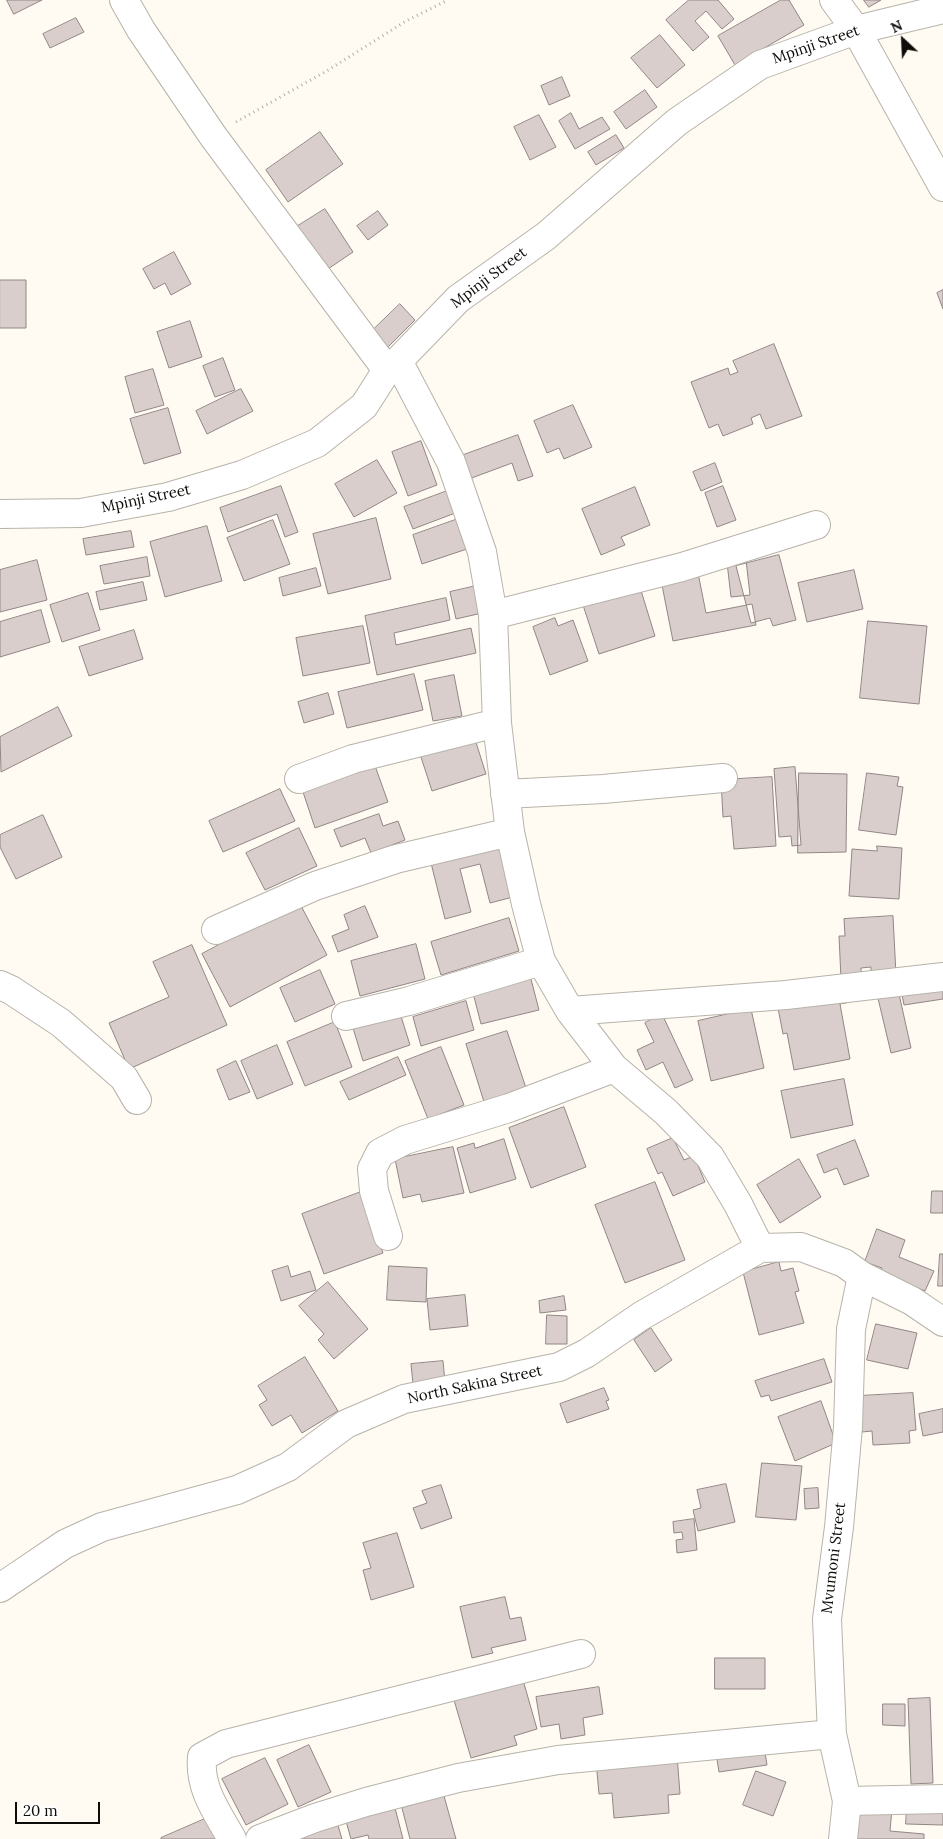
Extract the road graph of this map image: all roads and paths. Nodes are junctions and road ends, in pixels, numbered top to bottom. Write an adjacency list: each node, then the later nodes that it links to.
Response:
1 (124, 0): 6 (street)
2 (448, 0): 6 (path)
3 (834, 0): 5 (street)
4 (943, 9): 5 (street, Mpinji Street)
5 (856, 30): 7 (street); 8 (street, Mpinji Street)
6 (213, 136): 8 (street)
7 (943, 187)
8 (392, 365): 9 (street, Mpinji Street); 11 (street)
9 (0, 514)
10 (816, 526): 11 (street)
11 (493, 615): 12 (street)
12 (498, 723): 13 (street); 15 (street)
13 (299, 778)
14 (723, 778): 15 (street)
15 (505, 794): 16 (street)
16 (510, 832): 17 (street); 18 (street)
17 (216, 930)
18 (541, 961): 21 (street); 22 (street)
19 (943, 978): 21 (street)
20 (0, 985): 24 (street)
21 (570, 1011): 23 (street)
22 (346, 1016)
23 (614, 1068): 25 (street); 26 (street)
24 (137, 1100)
25 (388, 1236)
26 (760, 1248): 27 (street, North Sakina Street); 29 (street, North Sakina Street)
27 (862, 1276): 28 (street, North Sakina Street); 31 (street, Mvumoni Street)
28 (943, 1322)
29 (0, 1588)
30 (581, 1654): 34 (street)
31 (832, 1734): 33 (street, Mvumoni Street); 35 (street)
32 (943, 1799): 33 (street)
33 (847, 1801): 36 (street, Mvumoni Street)
34 (232, 1839)
35 (260, 1839)
36 (843, 1839)

